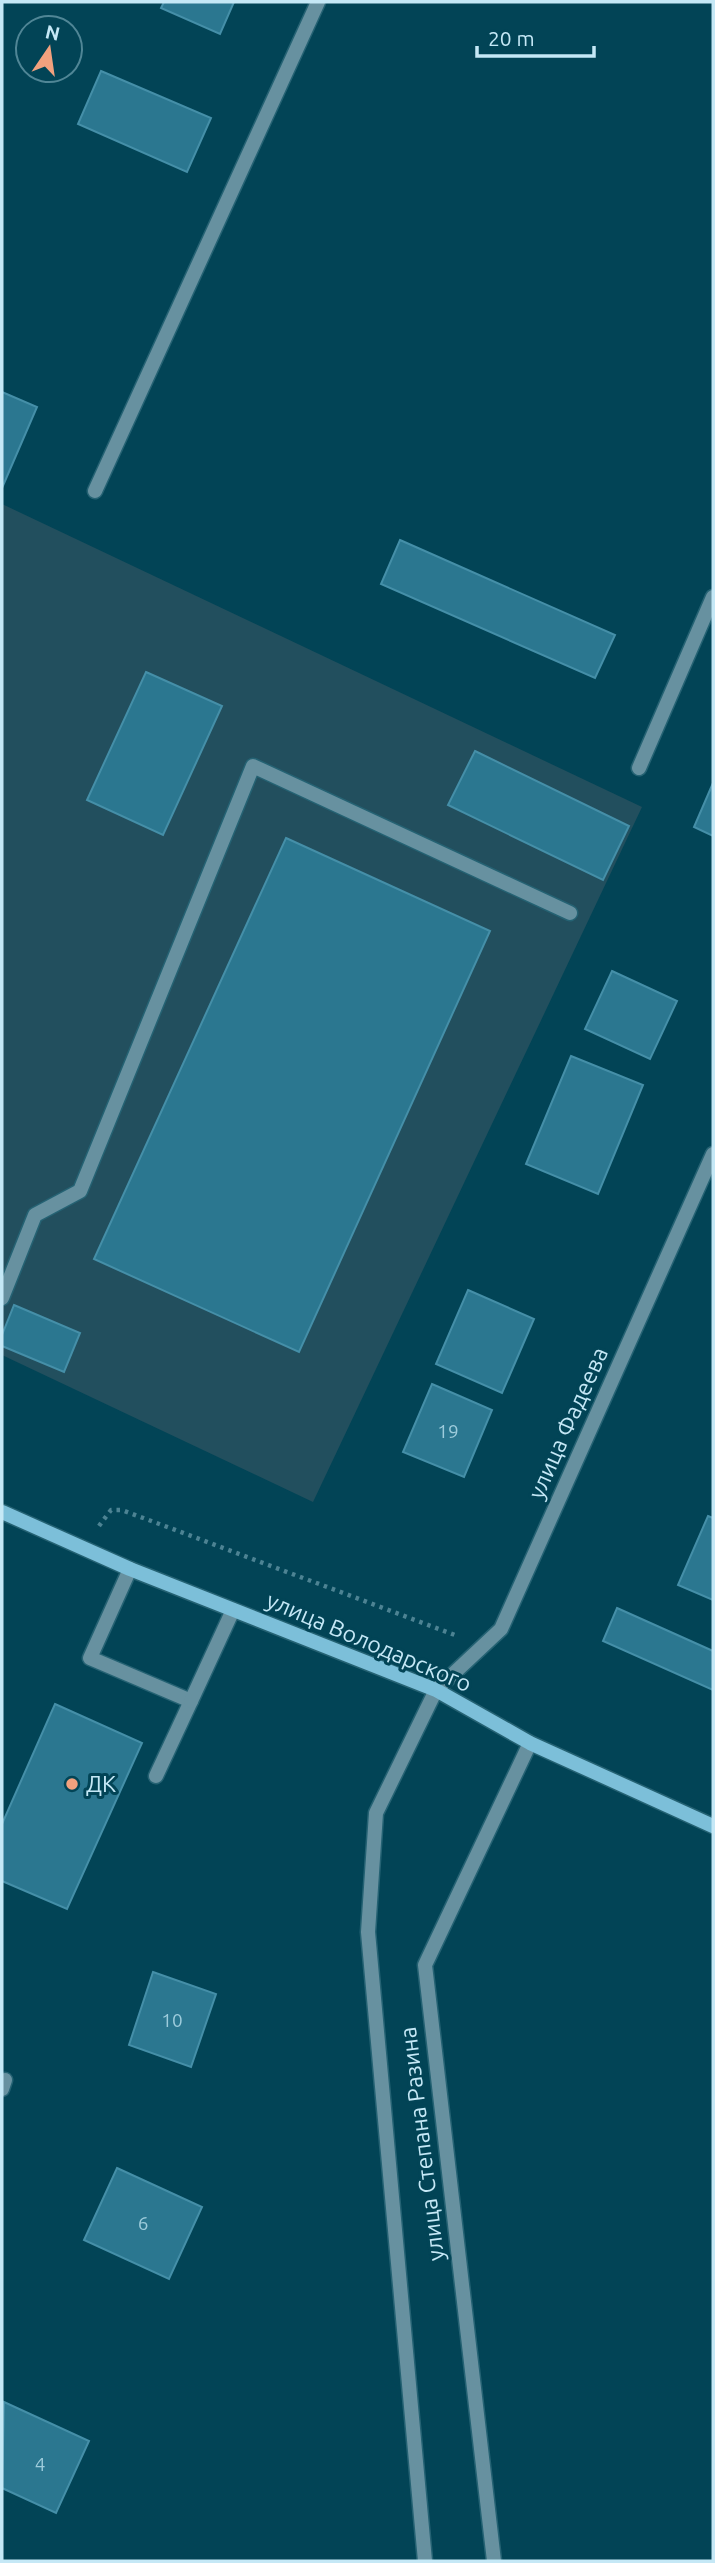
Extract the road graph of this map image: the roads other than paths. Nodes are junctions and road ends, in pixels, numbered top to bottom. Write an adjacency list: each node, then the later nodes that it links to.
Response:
1 (318, 2): 2 (street)
2 (95, 492)
3 (713, 597): 4 (street)
4 (639, 768)
5 (570, 913): 7 (street)
6 (713, 1154): 11 (street, улица Фадеева)
7 (2, 1298)
8 (2, 1512): 9 (street, улица Володарского)
9 (130, 1569): 10 (street, улица Володарского); 12 (street)
10 (233, 1610): 11 (street, улица Володарского); 12 (street)
11 (436, 1690): 13 (street, улица Володарского); 16 (street)
12 (191, 1701): 14 (street)
13 (530, 1743): 15 (street, улица Володарского); 17 (street, улица Степана Разина)
14 (156, 1776)
15 (713, 1826)
16 (425, 2561)
17 (494, 2561)

